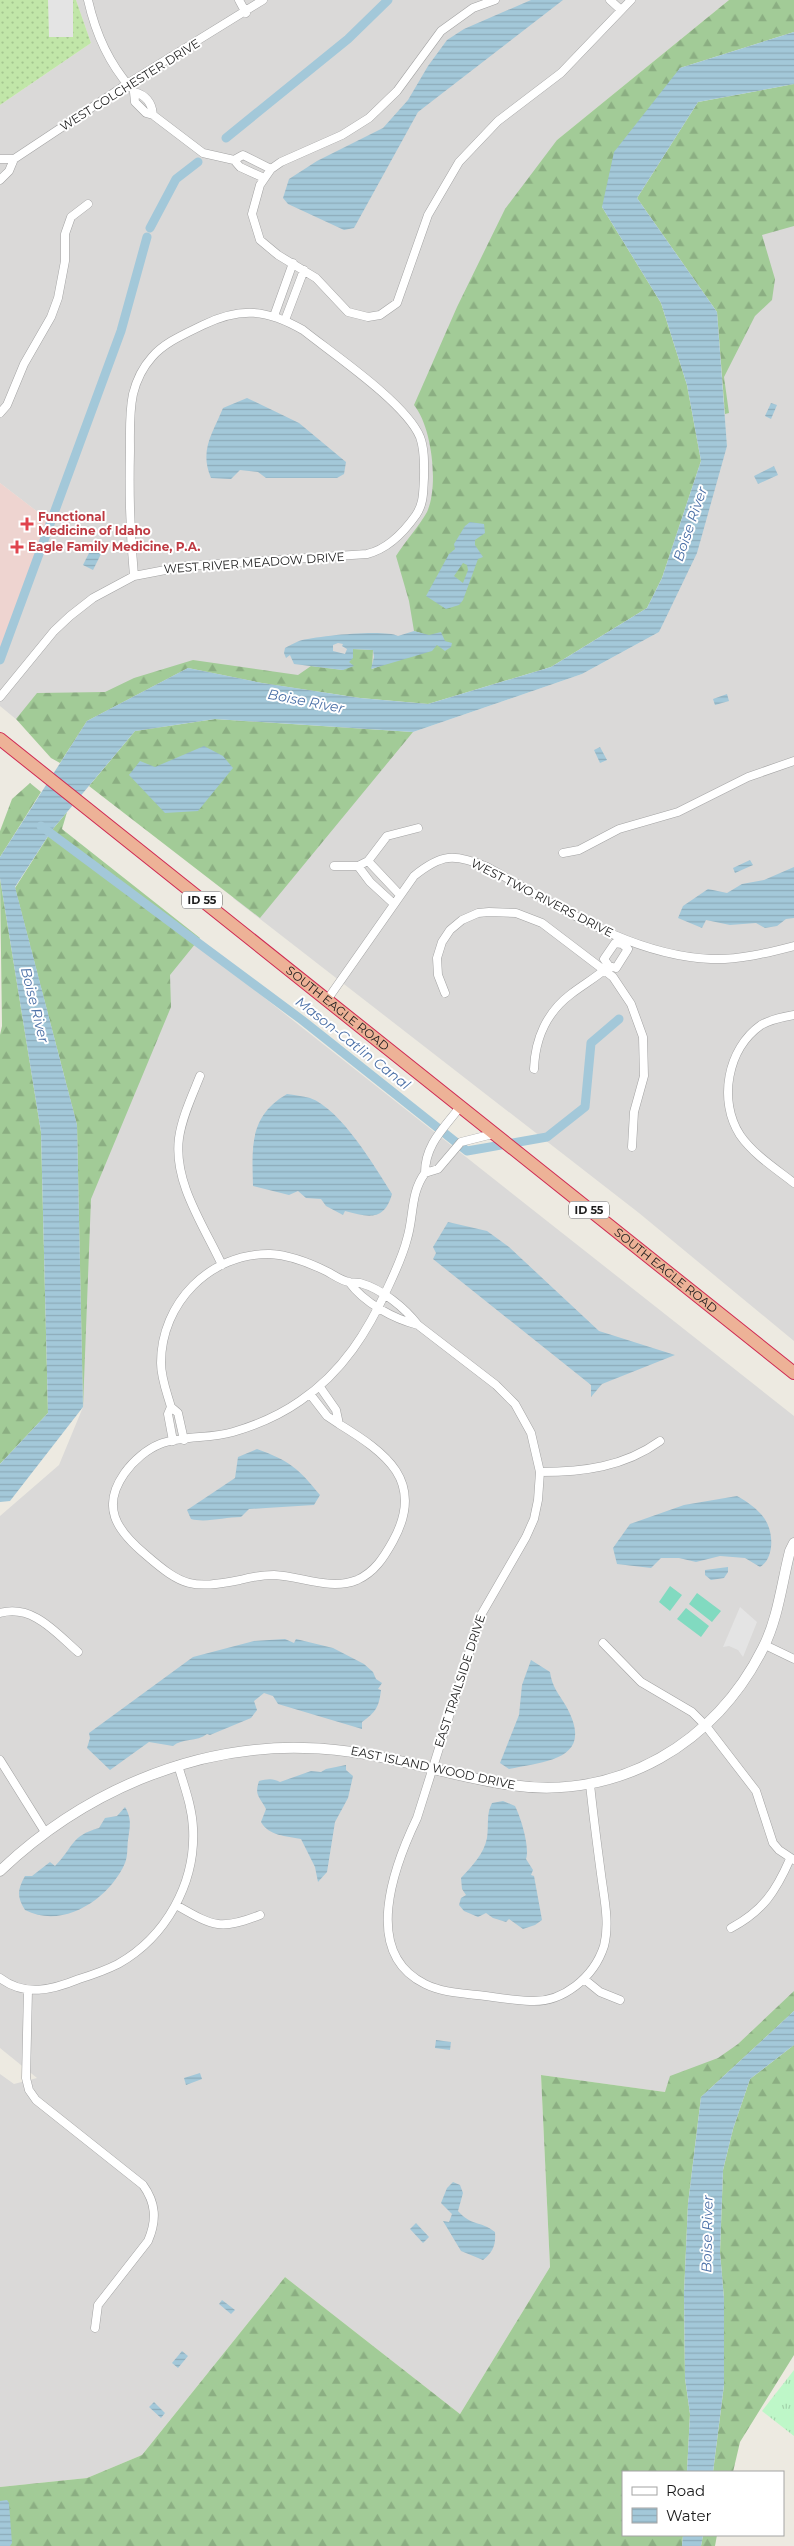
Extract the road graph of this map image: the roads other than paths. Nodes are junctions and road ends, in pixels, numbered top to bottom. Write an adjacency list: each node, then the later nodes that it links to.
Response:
1 (88, 0): 9 (street)
2 (239, 0): 8 (street)
3 (263, 0): 8 (street, WEST COLCHESTER DRIVE)
4 (495, 0): 13 (street)
5 (610, 0): 7 (street)
6 (631, 0): 7 (street)
7 (621, 10): 18 (street)
8 (246, 13): 9 (street, WEST COLCHESTER DRIVE)
9 (127, 84): 11 (street, WEST COLCHESTER DRIVE); 12 (street)
10 (0, 159): 11 (street)
11 (14, 159): 15 (street, WEST COLCHESTER DRIVE)
12 (234, 160): 13 (street); 14 (street)
13 (271, 169): 14 (street)
14 (264, 178): 17 (street)
15 (0, 180)
16 (88, 204): 21 (street)
17 (293, 263): 18 (street); 19 (street)
18 (304, 270): 20 (street)
19 (274, 316): 20 (street); 22 (street)
20 (286, 320): 22 (street, WEST RIVER MEADOW DRIVE)
21 (0, 414)
22 (134, 576): 23 (street, WEST RIVER MEADOW DRIVE)
23 (0, 697)
24 (0, 738): 37 (highway, SOUTH EAGLE ROAD / ID 55)
25 (794, 761): 27 (street)
26 (418, 828): 28 (street)
27 (563, 853)
28 (368, 861): 30 (street); 31 (street)
29 (334, 866): 30 (street)
30 (358, 866): 32 (street)
31 (400, 895): 32 (street, WEST TWO RIVERS DRIVE); 33 (street, WEST TWO RIVERS DRIVE)
32 (394, 904): 37 (street, WEST TWO RIVERS DRIVE)
33 (623, 941): 34 (street, WEST TWO RIVERS DRIVE); 35 (street); 35 (street)
34 (794, 946)
35 (607, 968): 36 (street); 39 (street); 43 (street)
36 (445, 993)
37 (327, 1000): 41 (highway, SOUTH EAGLE ROAD / ID 55)
38 (794, 1015): 45 (street)
39 (534, 1068)
40 (200, 1076): 46 (street)
41 (460, 1107): 42 (highway, SOUTH EAGLE ROAD / ID 55); 44 (street)
42 (493, 1134): 44 (street); 51 (highway, SOUTH EAGLE ROAD / ID 55)
43 (632, 1147)
44 (425, 1173): 48 (street)
45 (794, 1183)
46 (222, 1265): 47 (street); 54 (street)
47 (348, 1282): 48 (street); 49 (street)
48 (384, 1295): 49 (street); 50 (street)
49 (379, 1307): 50 (street); 52 (street)
50 (418, 1325): 59 (street, EAST TRAILSIDE DRIVE)
51 (794, 1373)
52 (320, 1387): 53 (street); 55 (street)
53 (310, 1394): 55 (street); 56 (street)
54 (171, 1408): 56 (street); 57 (street)
55 (339, 1424): 57 (street)
56 (184, 1440): 57 (street)
57 (173, 1441)
58 (660, 1441): 59 (street)
59 (540, 1472): 69 (street, EAST TRAILSIDE DRIVE)
60 (794, 1543): 63 (street, EAST ISLAND WOOD DRIVE)
61 (0, 1613): 64 (street)
62 (602, 1643): 66 (street)
63 (765, 1645): 65 (street); 66 (street, EAST ISLAND WOOD DRIVE)
64 (78, 1652)
65 (794, 1659)
66 (706, 1726): 70 (street, EAST ISLAND WOOD DRIVE); 72 (street)
67 (0, 1760): 71 (street)
68 (178, 1765): 69 (street, EAST ISLAND WOOD DRIVE); 71 (street, EAST ISLAND WOOD DRIVE); 74 (street)
69 (432, 1767): 70 (street, EAST ISLAND WOOD DRIVE); 78 (street, EAST TRAILSIDE DRIVE)
70 (590, 1784): 78 (street)
71 (45, 1832): 73 (street, EAST ISLAND WOOD DRIVE)
72 (792, 1859): 76 (street)
73 (0, 1871)
74 (176, 1906): 75 (street); 79 (street)
75 (260, 1915)
76 (732, 1928)
77 (0, 1978): 79 (street)
78 (584, 1978): 80 (street)
79 (28, 1990): 81 (street)
80 (620, 2000)
81 (95, 2328)

